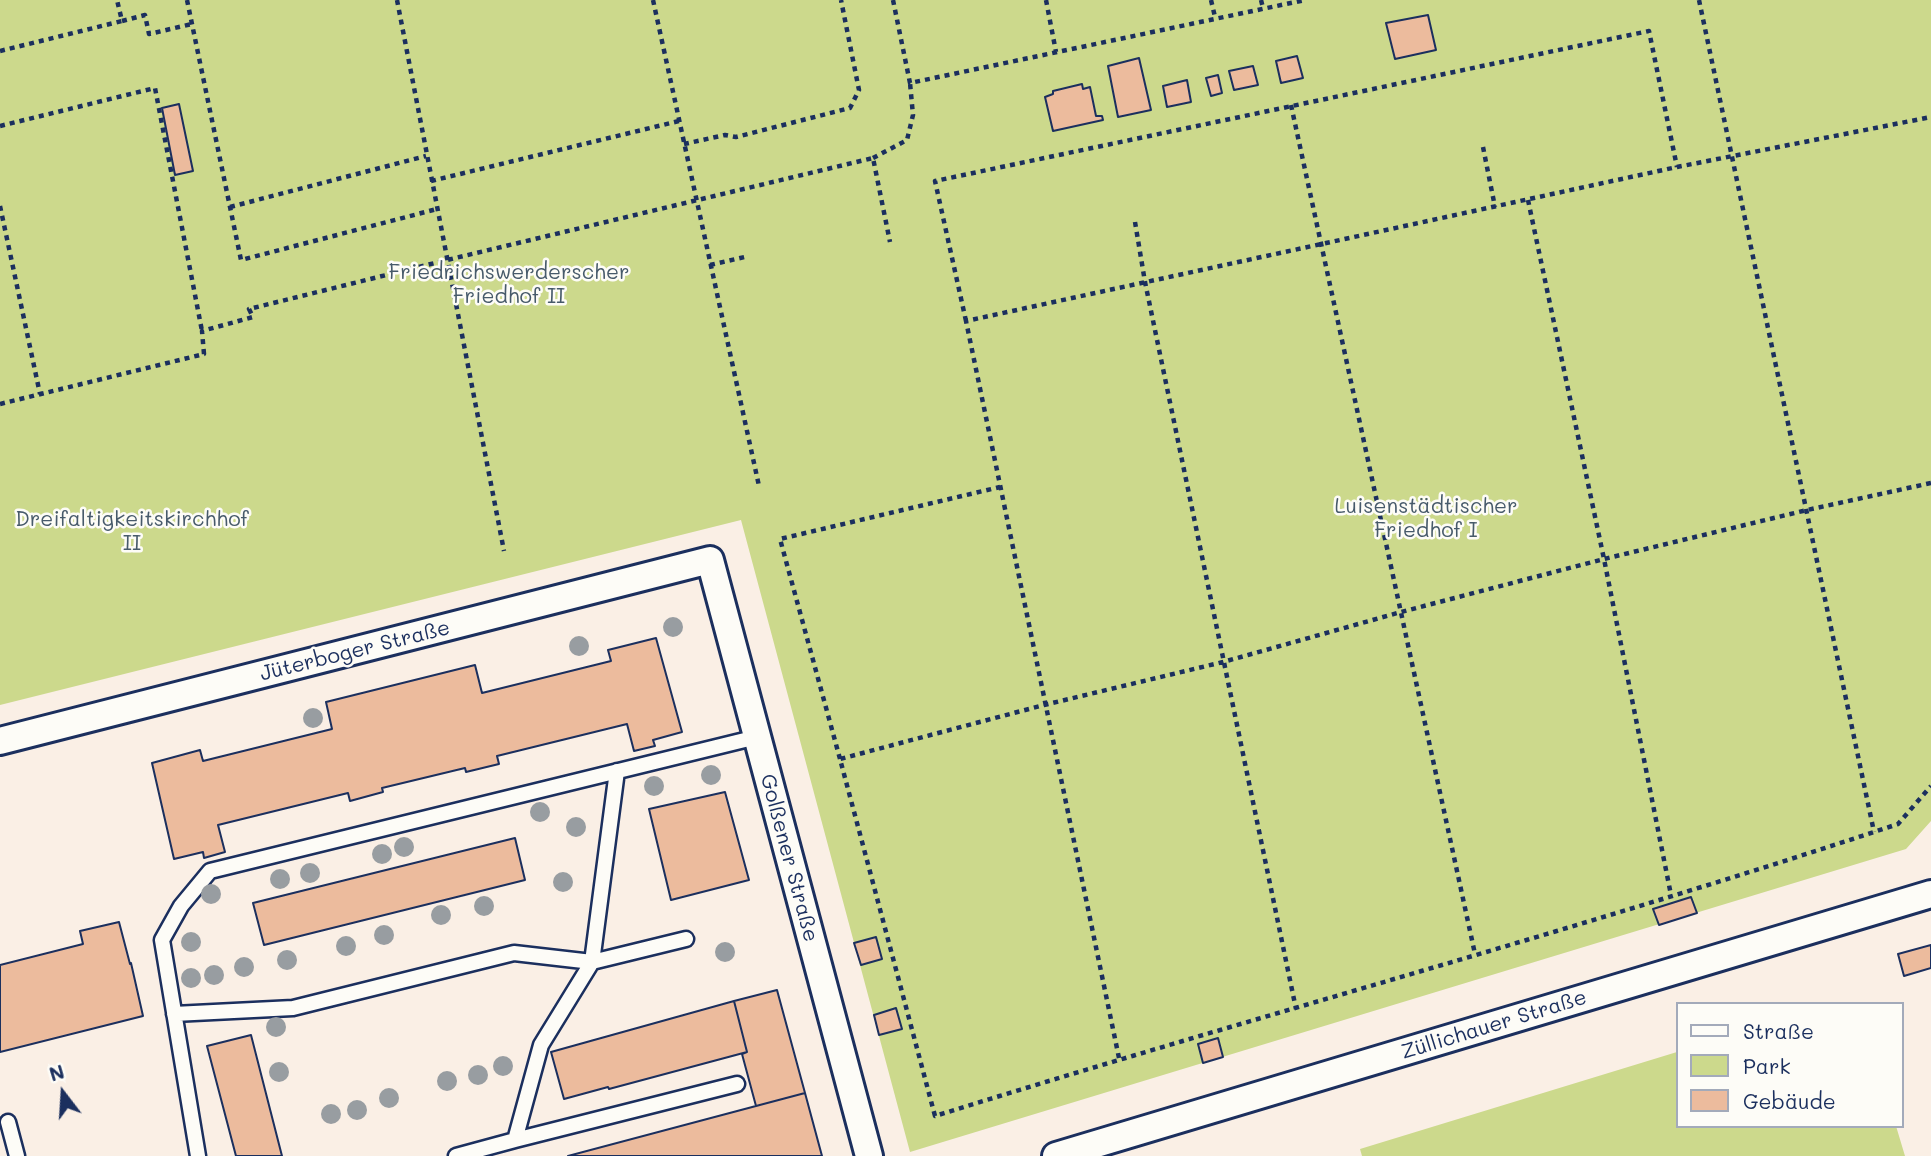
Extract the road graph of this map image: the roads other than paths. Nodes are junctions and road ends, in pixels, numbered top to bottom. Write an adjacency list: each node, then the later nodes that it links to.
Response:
1 (710, 560): 2 (street, Golßener Straße); 3 (street, Jüterboger Straße)
2 (757, 737): 4 (lane); 15 (street, Golßener Straße)
3 (0, 741)
4 (617, 771): 7 (lane); 8 (lane)
5 (1931, 894): 16 (street, Züllichauer Straße)
6 (686, 939): 7 (lane)
7 (592, 962): 8 (lane); 11 (lane)
8 (174, 1013): 13 (lane)
9 (737, 1084): 11 (lane)
10 (8, 1122): 12 (lane)
11 (515, 1140): 14 (lane)
12 (17, 1156)
13 (198, 1156)
14 (456, 1156)
15 (869, 1156)
16 (1056, 1156)

